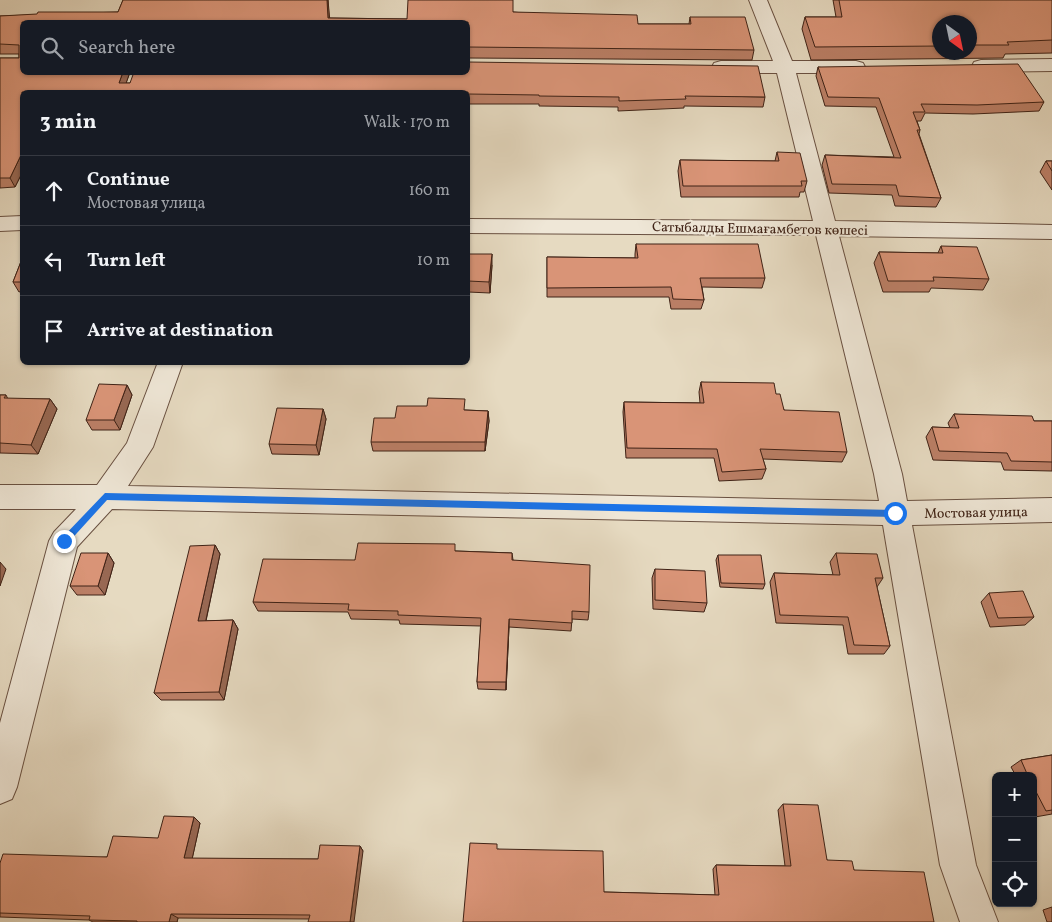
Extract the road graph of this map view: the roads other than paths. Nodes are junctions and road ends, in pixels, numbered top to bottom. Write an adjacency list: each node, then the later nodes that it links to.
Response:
1 (758, 0): 6 (street)
2 (1052, 65): 3 (street)
3 (963, 66)
4 (706, 67): 6 (street)
5 (874, 67): 6 (street)
6 (785, 68): 10 (street)
7 (20, 223): 8 (street)
8 (0, 224)
9 (470, 226): 10 (street, Сатыбалды Ешмағамбетов көшесі)
10 (825, 228): 11 (street, Сатыбалды Ешмағамбетов көшесі); 16 (street)
11 (1052, 232)
12 (170, 365): 14 (street)
13 (0, 497): 14 (street, Мостовая улица)
14 (105, 497): 16 (street, Мостовая улица); 17 (street)
15 (1052, 510): 16 (street, Мостовая улица)
16 (895, 513): 18 (street)
17 (0, 787)
18 (979, 922)

